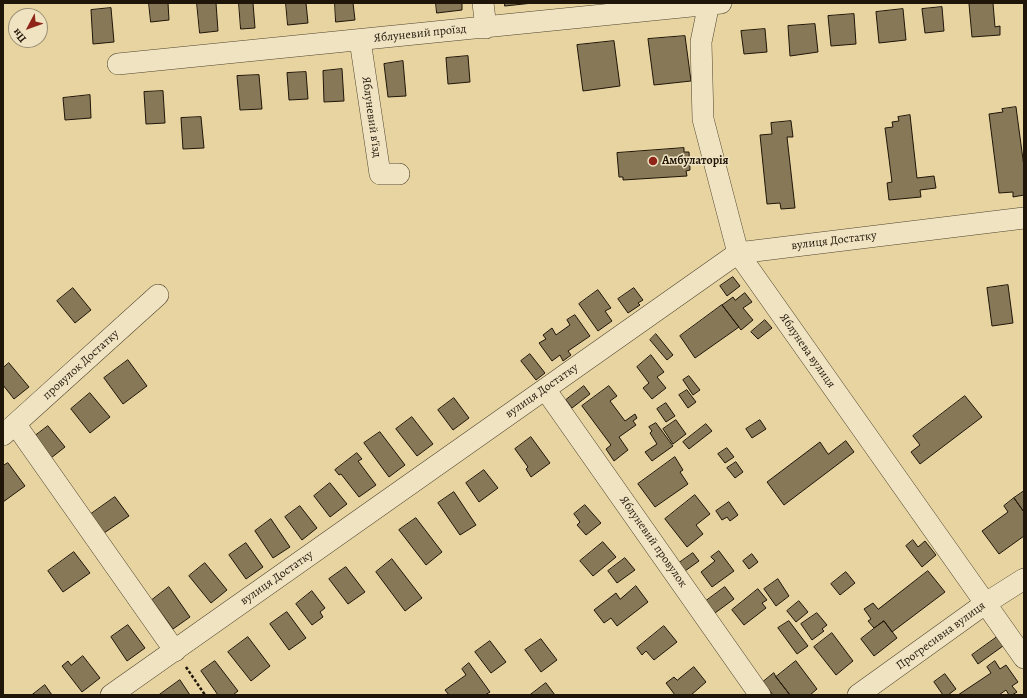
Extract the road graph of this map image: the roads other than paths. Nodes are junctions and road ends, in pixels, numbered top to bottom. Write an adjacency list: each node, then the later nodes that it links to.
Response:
1 (483, 3): 3 (street)
2 (713, 3): 3 (street, Яблуневий проїзд); 8 (street, Яблунева вулиця)
3 (486, 28): 4 (street, Яблуневий проїзд)
4 (360, 40): 5 (street, Яблуневий проїзд); 6 (street, Яблуневий в'їзд)
5 (118, 64)
6 (399, 174)
7 (1024, 218): 8 (street, вулиця Достатку)
8 (738, 253): 10 (street, вулиця Достатку); 13 (street, Яблунева вулиця)
9 (158, 295): 11 (street, провулок Достатку)
10 (545, 389): 14 (street, вулиця Достатку); 17 (street, Яблуневий провулок)
11 (9, 430): 14 (street)
12 (1024, 579): 13 (street, Прогресивна вулиця)
13 (986, 603): 15 (street, Яблунева вулиця); 18 (street, Прогресивна вулиця)
14 (174, 650): 16 (street, вулиця Достатку)
15 (1024, 658)
16 (111, 695)
17 (760, 695)
18 (858, 695)

